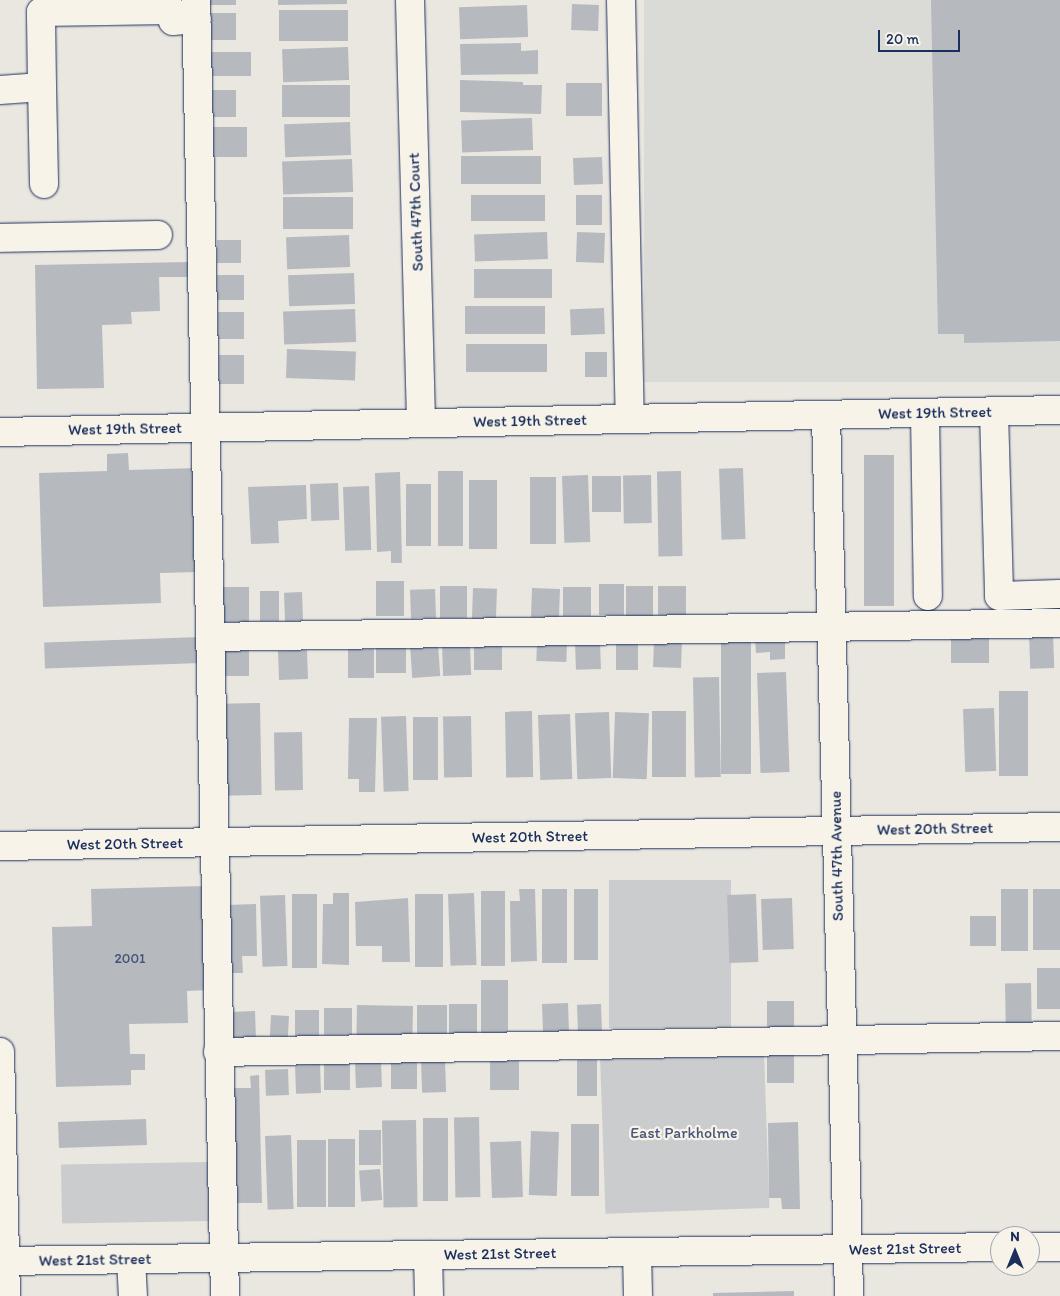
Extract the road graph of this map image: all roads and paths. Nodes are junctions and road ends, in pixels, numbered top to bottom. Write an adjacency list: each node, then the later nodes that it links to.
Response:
1 (410, 0): 14 (street, South 47th Court)
2 (621, 0): 13 (street)
3 (196, 10): 4 (street); 15 (street)
4 (42, 87): 5 (street); 6 (street)
5 (0, 90)
6 (44, 184)
7 (158, 235): 8 (street)
8 (0, 238)
9 (1060, 410): 10 (street, West 19th Street)
10 (994, 412): 11 (street, West 19th Street); 17 (street)
11 (925, 413): 12 (street, West 19th Street); 18 (street)
12 (826, 416): 13 (street, West 19th Street); 20 (street, South 47th Avenue)
13 (630, 419): 14 (street, West 19th Street)
14 (422, 423): 15 (street, West 19th Street)
15 (206, 428): 16 (street, West 19th Street); 21 (street)
16 (0, 432)
17 (1060, 594)
18 (928, 596)
19 (1060, 623): 20 (street)
20 (832, 627): 21 (street); 23 (street, South 47th Avenue)
21 (210, 637): 24 (street)
22 (1060, 827): 23 (street, West 20th Street)
23 (837, 831): 24 (street, West 20th Street); 27 (street, South 47th Avenue)
24 (215, 842): 25 (street, West 20th Street); 29 (street)
25 (0, 846)
26 (1060, 1036): 27 (street)
27 (842, 1040): 29 (street); 33 (street, South 47th Avenue)
28 (0, 1052): 38 (street)
29 (218, 1052): 36 (street)
30 (990, 1247): 33 (street, West 21st Street)
31 (1040, 1247): 32 (street)
32 (1060, 1247)
33 (848, 1250): 34 (street, West 21st Street); 44 (street, South 47th Avenue)
34 (637, 1252): 35 (street, West 21st Street); 43 (street)
35 (428, 1255): 36 (street, West 21st Street); 42 (street)
36 (224, 1258): 37 (street, West 21st Street); 41 (street)
37 (131, 1259): 38 (street, West 21st Street); 40 (street)
38 (3, 1261): 39 (street)
39 (6, 1296)
40 (133, 1296)
41 (225, 1296)
42 (429, 1296)
43 (638, 1296)
44 (849, 1296)

